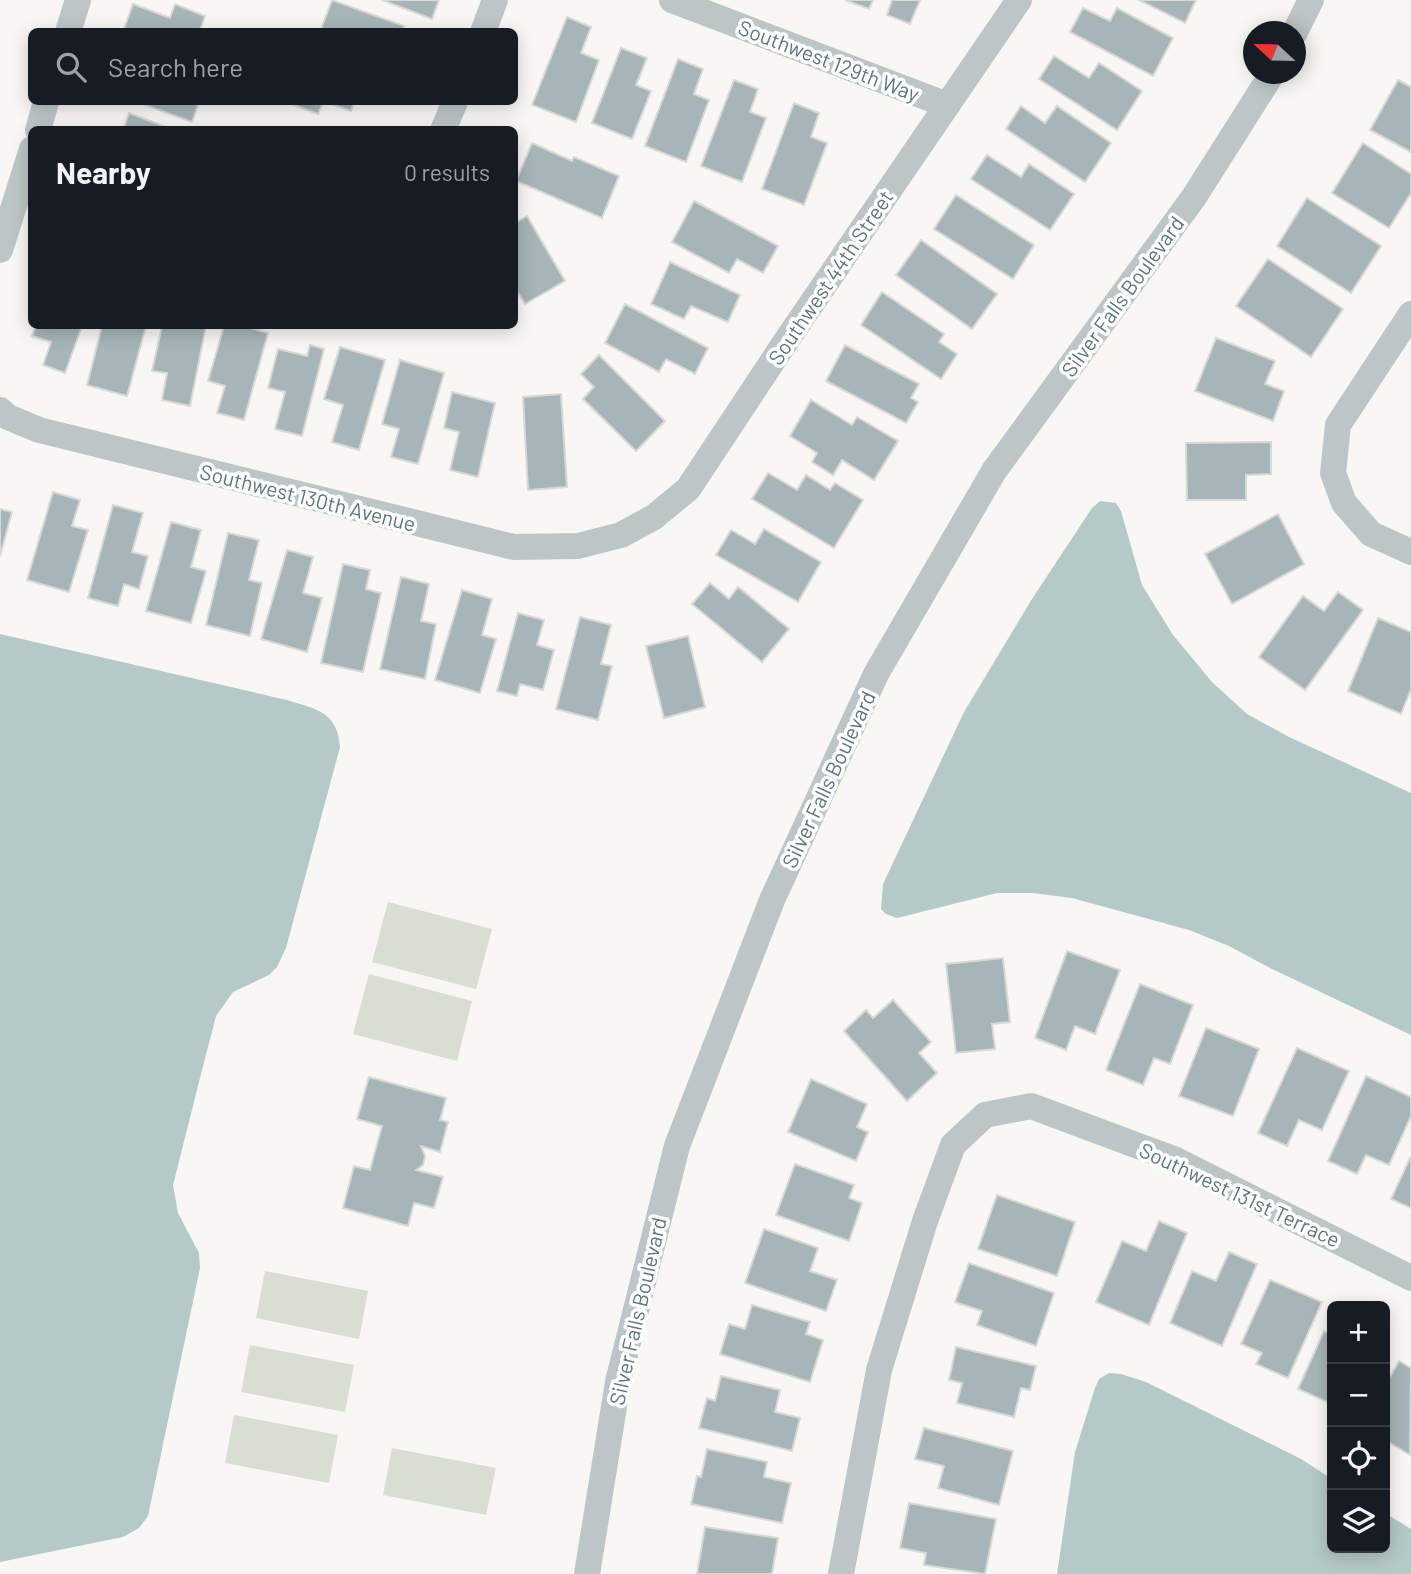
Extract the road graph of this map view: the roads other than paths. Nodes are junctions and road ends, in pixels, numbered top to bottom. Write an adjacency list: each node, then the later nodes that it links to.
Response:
1 (78, 0): 7 (street)
2 (495, 0): 8 (street)
3 (672, 0): 12 (street, Southwest 129th Way)
4 (1019, 0): 12 (street, Southwest 44th Street)
5 (1311, 0): 6 (street)
6 (1300, 21)
7 (69, 28)
8 (484, 28)
9 (1266, 84): 22 (street, Silver Falls Boulevard)
10 (45, 105): 13 (street)
11 (454, 105): 14 (street)
12 (947, 105): 19 (street, Southwest 44th Street)
13 (39, 126)
14 (445, 126)
15 (28, 162): 16 (street)
16 (0, 250)
17 (1411, 314): 20 (street)
18 (0, 410): 19 (street, Southwest 130th Avenue)
19 (621, 535)
20 (1411, 552)
21 (1411, 1278): 23 (street, Southwest 131st Terrace)
22 (587, 1574)
23 (841, 1574)

